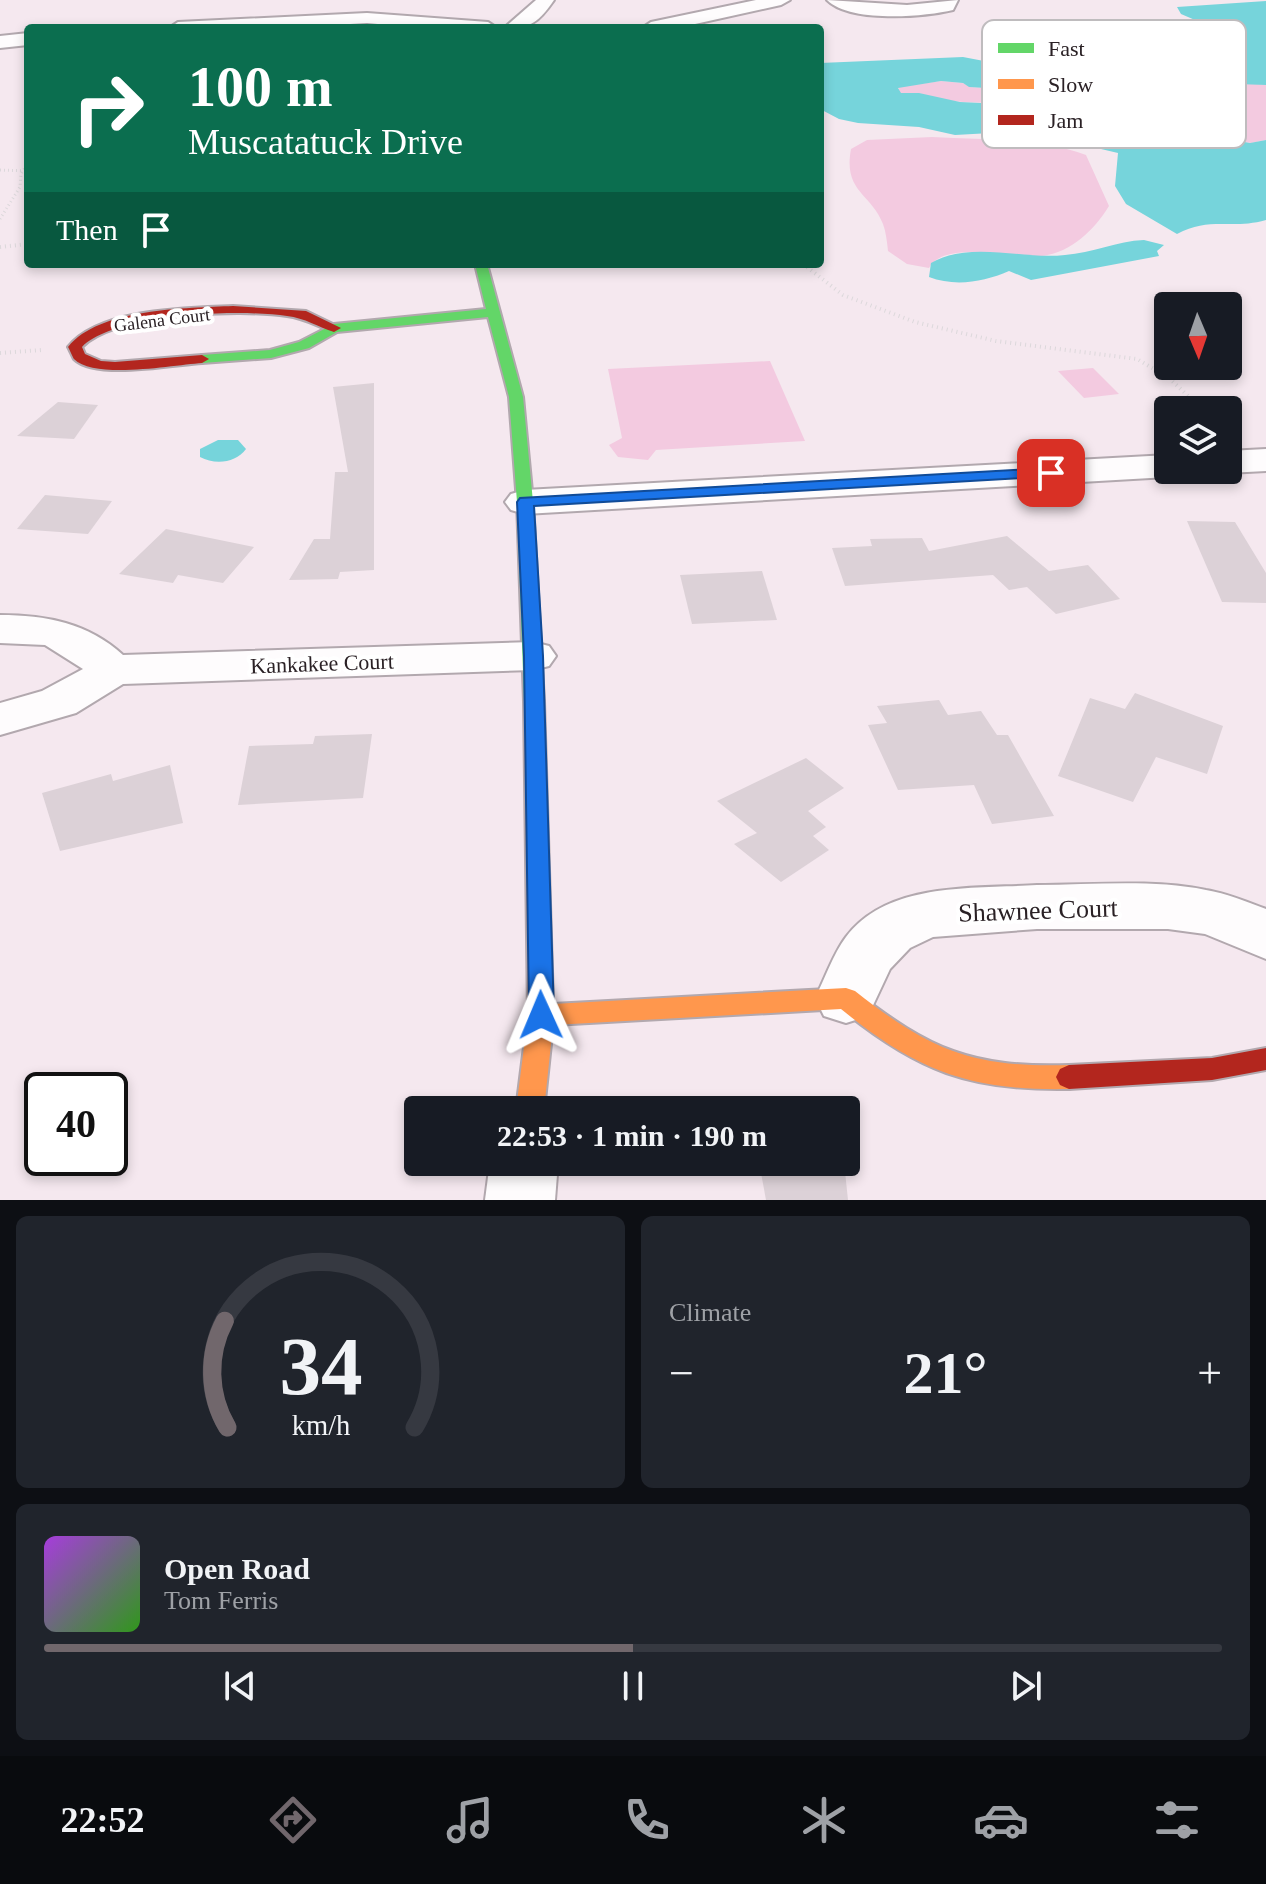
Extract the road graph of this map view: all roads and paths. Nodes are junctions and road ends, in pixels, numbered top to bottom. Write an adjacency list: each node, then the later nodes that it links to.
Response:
1 (781, 0): 8 (street)
2 (836, 0): 3 (street)
3 (949, 0)
4 (542, 1): 7 (street)
5 (261, 24): 6 (street)
6 (440, 24)
7 (519, 24)
8 (670, 24)
9 (24, 39): 10 (street)
10 (0, 42)
11 (0, 170): 12 (path)
12 (24, 171)
13 (24, 174): 14 (path)
14 (0, 219)
15 (24, 244): 16 (path)
16 (0, 247)
17 (482, 268): 19 (street)
18 (808, 268): 21 (path)
19 (495, 312): 20 (street, Galena Court); 25 (street)
20 (334, 328): 20 (street, Galena Court)
21 (1188, 396)
22 (1266, 460): 23 (street)
23 (1242, 461)
24 (1154, 467): 25 (street)
25 (525, 502): 27 (street)
26 (0, 629): 28 (street)
27 (533, 656): 28 (street, Kankakee Court); 32 (street)
28 (111, 670): 29 (street)
29 (0, 719)
30 (1266, 936): 31 (street, Shawnee Court)
31 (846, 998): 32 (street); 33 (street)
32 (541, 1015): 34 (street)
33 (1266, 1059)
34 (532, 1096)
35 (523, 1176): 36 (street)
36 (520, 1200)

